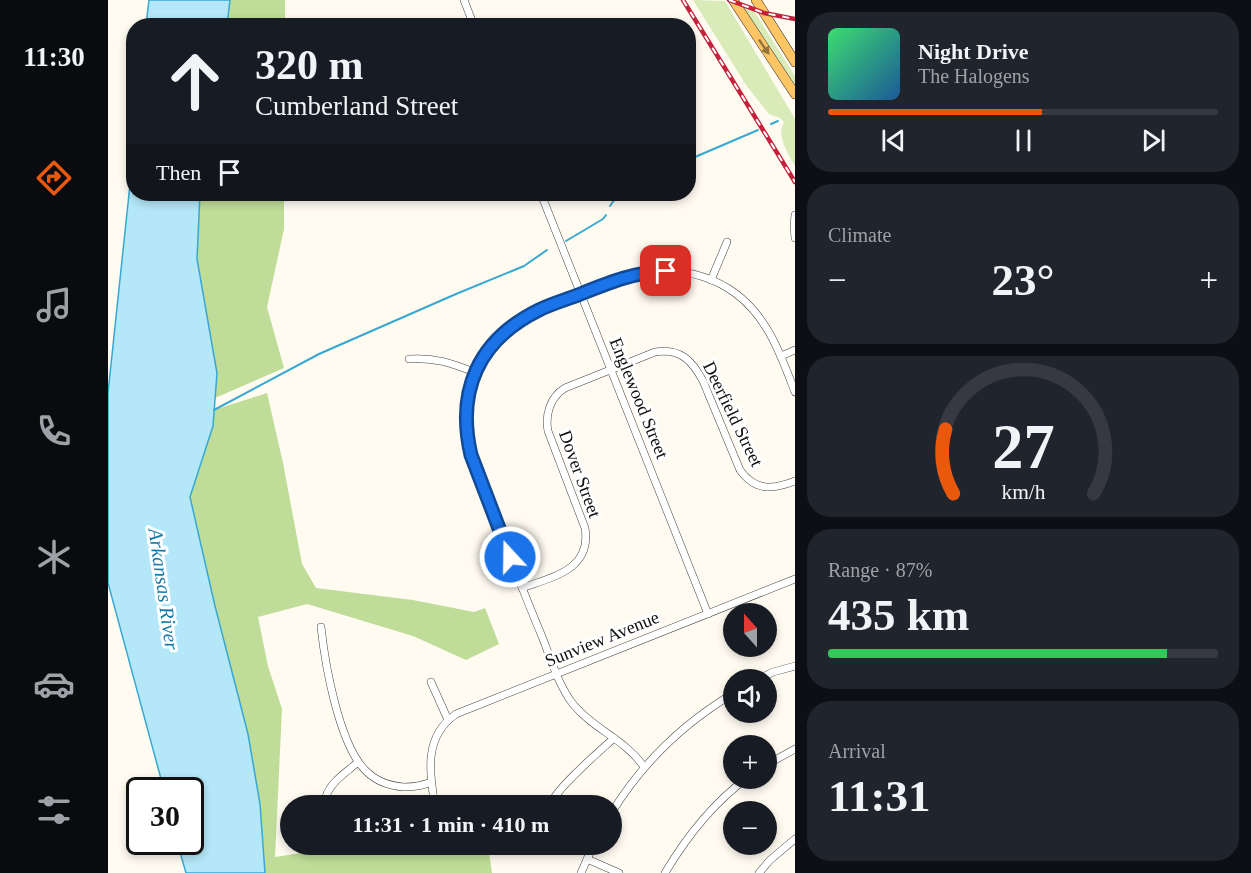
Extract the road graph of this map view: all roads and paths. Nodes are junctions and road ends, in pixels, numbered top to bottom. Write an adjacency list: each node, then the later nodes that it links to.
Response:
1 (464, 0): 4 (street)
2 (733, 0): 6 (main road, one-way to 6)
3 (756, 0): 5 (main road)
4 (471, 18)
5 (795, 62)
6 (795, 94)
7 (544, 201): 12 (street, Englewood Street)
8 (795, 215): 9 (street)
9 (795, 238)
10 (727, 242): 11 (street)
11 (711, 280): 12 (street); 14 (street)
12 (581, 293): 16 (street, Englewood Street); 17 (street)
13 (795, 350): 14 (street)
14 (781, 356): 18 (street)
15 (409, 359): 17 (street)
16 (611, 369): 19 (street, Deerfield Street); 21 (street, Dover Street); 22 (street, Englewood Street)
17 (474, 372): 21 (street)
18 (795, 392)
19 (795, 482)
20 (795, 579): 22 (street, Sunview Avenue)
21 (522, 588): 26 (street)
22 (708, 614): 26 (street, Sunview Avenue)
23 (321, 627): 33 (street)
24 (795, 666): 25 (street)
25 (777, 671)
26 (557, 673): 29 (street, Sunview Avenue); 30 (street)
27 (431, 682): 29 (street)
28 (723, 700): 34 (street)
29 (448, 720): 35 (street)
30 (614, 738): 34 (street); 39 (street)
31 (795, 749): 32 (street)
32 (777, 759)
33 (358, 762): 35 (street); 37 (street)
34 (644, 767): 40 (street)
35 (431, 782): 38 (street)
36 (734, 789): 46 (street)
37 (327, 795)
38 (433, 795)
39 (555, 795)
40 (622, 796)
41 (795, 839): 47 (street)
42 (589, 855): 43 (street)
43 (587, 859): 44 (street); 45 (street)
44 (581, 873)
45 (619, 873)
46 (665, 873)
47 (759, 873)

